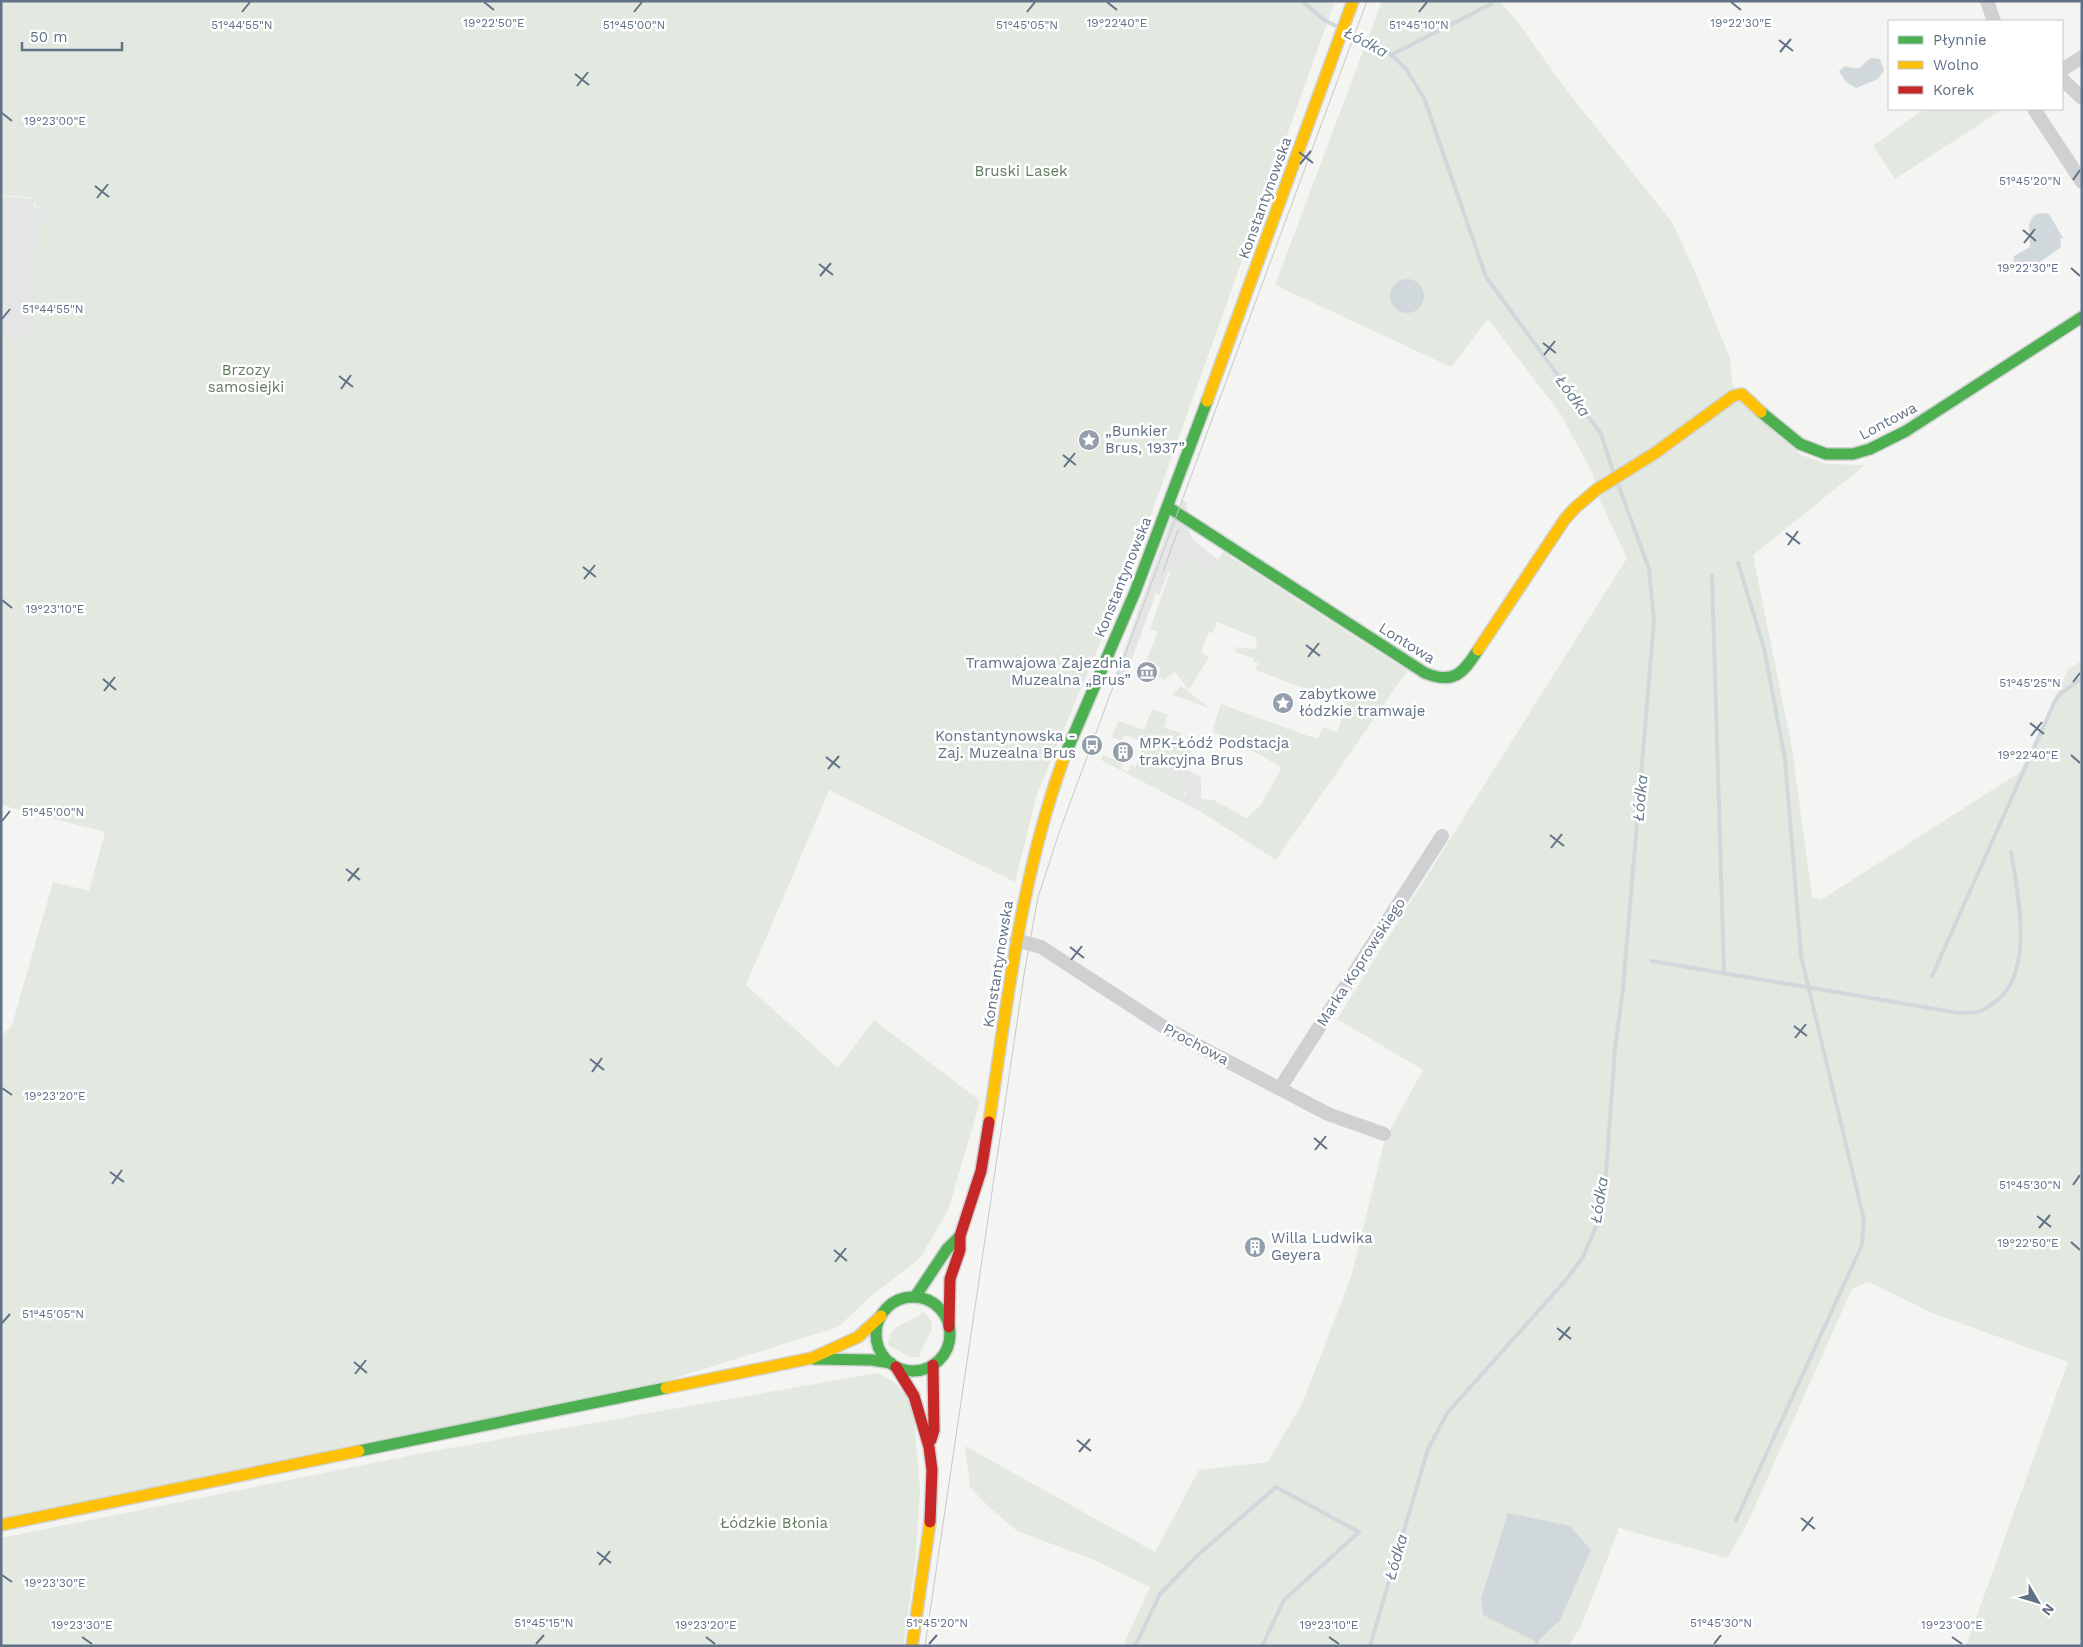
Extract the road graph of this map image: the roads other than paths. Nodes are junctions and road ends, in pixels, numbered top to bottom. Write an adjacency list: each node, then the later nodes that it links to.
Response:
1 (1353, 1): 11 (street, Konstantynowska)
2 (1987, 1): 3 (street)
3 (1994, 20)
4 (2082, 56): 5 (street)
5 (2063, 69)
6 (2063, 80): 7 (street)
7 (2082, 98)
8 (2035, 110): 9 (street)
9 (2082, 182)
10 (2082, 317): 11 (street, Lontowa)
11 (1168, 507): 13 (street, Konstantynowska)
12 (1442, 836): 14 (street, Marka Koprowskiego)
13 (1016, 940): 14 (street, Prochowa); 16 (street, Konstantynowska)
14 (1280, 1088): 15 (street, Prochowa)
15 (1384, 1134)
16 (960, 1236): 17 (street, Konstantynowska); 19 (street, Konstantynowska)
17 (915, 1297): 18 (street); 19 (street)
18 (881, 1316): 20 (street); 21 (street)
19 (950, 1327): 22 (street)
20 (812, 1358): 21 (street); 24 (street)
21 (893, 1365): 22 (street); 23 (street)
22 (933, 1365): 23 (street)
23 (929, 1446): 25 (street)
24 (1, 1525)
25 (912, 1646)

